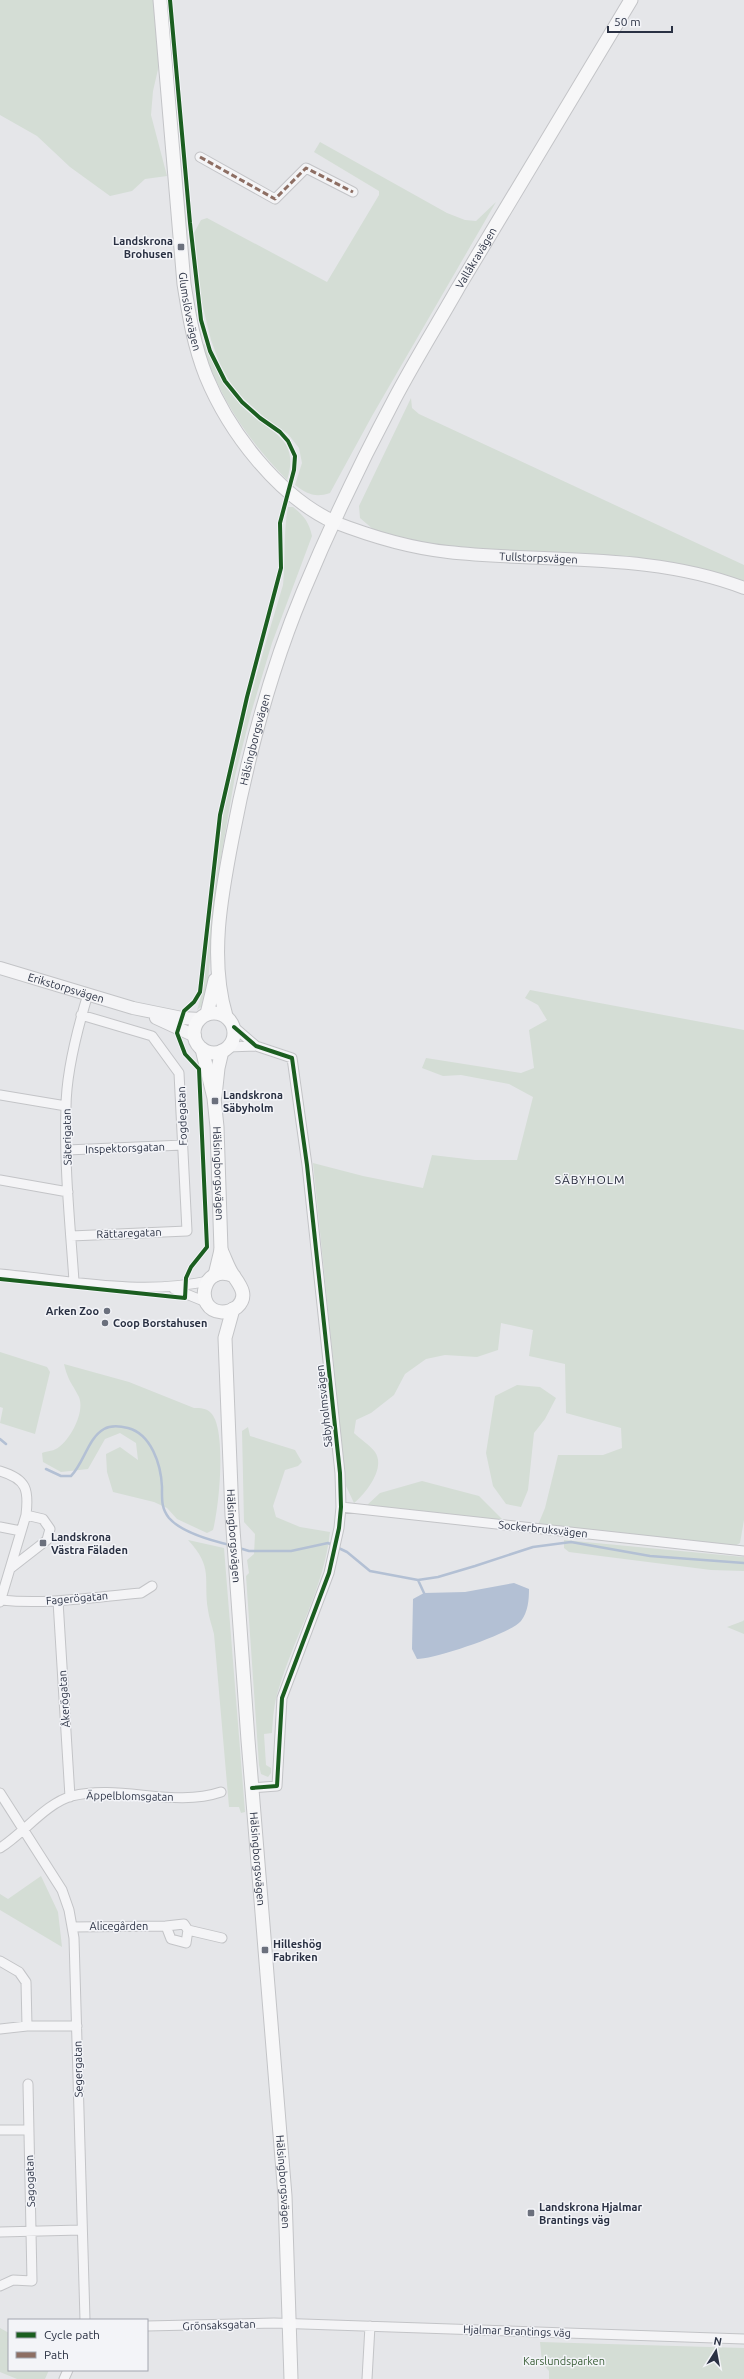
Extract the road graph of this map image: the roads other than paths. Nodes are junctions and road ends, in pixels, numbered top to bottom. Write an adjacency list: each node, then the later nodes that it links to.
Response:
1 (160, 0): 5 (main road, Glumslövsvägen)
2 (631, 0): 5 (main road, Vallåkravägen)
3 (200, 157): 4 (street)
4 (353, 192)
5 (334, 522): 6 (street, Tullstorpsvägen); 8 (main road, Hälsingborgsvägen)
6 (744, 588)
7 (0, 968): 9 (street, Erikstorpsvägen)
8 (217, 968): 12 (main road, Hälsingborgsvägen); 13 (main road, Hälsingborgsvägen)
9 (88, 994): 10 (street, Erikstorpsvägen); 11 (street, Säterigatan)
10 (133, 1008): 12 (street, Erikstorpsvägen); 15 (street, Erikstorpsvägen)
11 (81, 1016): 21 (street, Säterigatan); 22 (street, Fogdegatan)
12 (204, 1016): 13 (main road); 15 (main road)
13 (226, 1016): 14 (main road)
14 (234, 1027): 16 (street, Säbyholmsvägen); 18 (main road)
15 (195, 1036): 17 (main road)
16 (256, 1046): 18 (street, Säbyholmsvägen); 38 (street, Säbyholmsvägen)
17 (202, 1048): 18 (main road); 20 (main road, Hälsingborgsvägen)
18 (225, 1049): 20 (main road, Hälsingborgsvägen)
19 (0, 1095): 21 (street)
20 (214, 1098): 28 (main road, Hälsingborgsvägen)
21 (66, 1106): 23 (street, Säterigatan)
22 (183, 1145): 23 (street, Inspektorsgatan); 26 (street, Fogdegatan)
23 (67, 1150): 25 (street, Säterigatan)
24 (0, 1180): 25 (street)
25 (68, 1192): 27 (street, Säterigatan)
26 (187, 1231): 27 (street, Rättaregatan)
27 (71, 1236): 32 (street, Säterigatan)
28 (221, 1250): 30 (main road, Hälsingborgsvägen); 31 (main road, Hälsingborgsvägen)
29 (0, 1274): 32 (street)
30 (234, 1276): 31 (main road); 35 (main road)
31 (211, 1278): 33 (street); 34 (main road)
32 (74, 1281): 33 (street)
33 (169, 1288): 34 (street)
34 (211, 1306): 35 (main road); 36 (main road, Hälsingborgsvägen)
35 (233, 1310): 36 (main road, Hälsingborgsvägen)
36 (226, 1338): 47 (main road, Hälsingborgsvägen)
37 (0, 1471): 39 (street)
38 (341, 1507): 42 (street, Sockerbruksvägen); 47 (street, Säbyholmsvägen)
39 (26, 1515): 41 (street); 43 (street)
40 (0, 1527): 41 (street)
41 (21, 1531): 43 (street)
42 (744, 1551)
43 (11, 1568): 46 (street)
44 (152, 1586): 45 (street, Fagerögatan)
45 (58, 1600): 46 (street, Fagerögatan); 50 (street, Åkerögatan)
46 (0, 1601)
47 (252, 1788): 69 (main road, Hälsingborgsvägen)
48 (221, 1792): 50 (street, Äppelblomsgatan)
49 (0, 1793): 51 (street, Segergatan)
50 (70, 1796): 51 (street, Äppelblomsgatan)
51 (25, 1830): 52 (street, Äppelblomsgatan); 54 (street, Segergatan)
52 (0, 1848)
53 (166, 1926): 54 (street, Alicegården); 55 (street, Alicegården); 55 (street)
54 (72, 1927): 59 (street, Segergatan)
55 (188, 1930): 56 (street, Alicegården)
56 (222, 1938)
57 (0, 1961): 58 (street)
58 (27, 2026): 59 (street); 60 (street)
59 (77, 2026): 64 (street, Segergatan)
60 (0, 2029)
61 (28, 2084): 63 (street, Sagogatan)
62 (0, 2130): 63 (street)
63 (28, 2130): 65 (street, Sagogatan)
64 (81, 2230): 65 (street); 68 (street, Segergatan)
65 (31, 2231): 66 (street); 67 (street, Sagogatan)
66 (0, 2232)
67 (0, 2286)
68 (85, 2319)
69 (290, 2324): 70 (street, Grönsaksgatan); 71 (street, Hjalmar Brantings väg); 73 (main road, Hälsingborgsvägen)
70 (148, 2326)
71 (370, 2326): 72 (street, Hjalmar Brantings väg); 74 (street)
72 (744, 2339)
73 (292, 2379)
74 (367, 2379)

